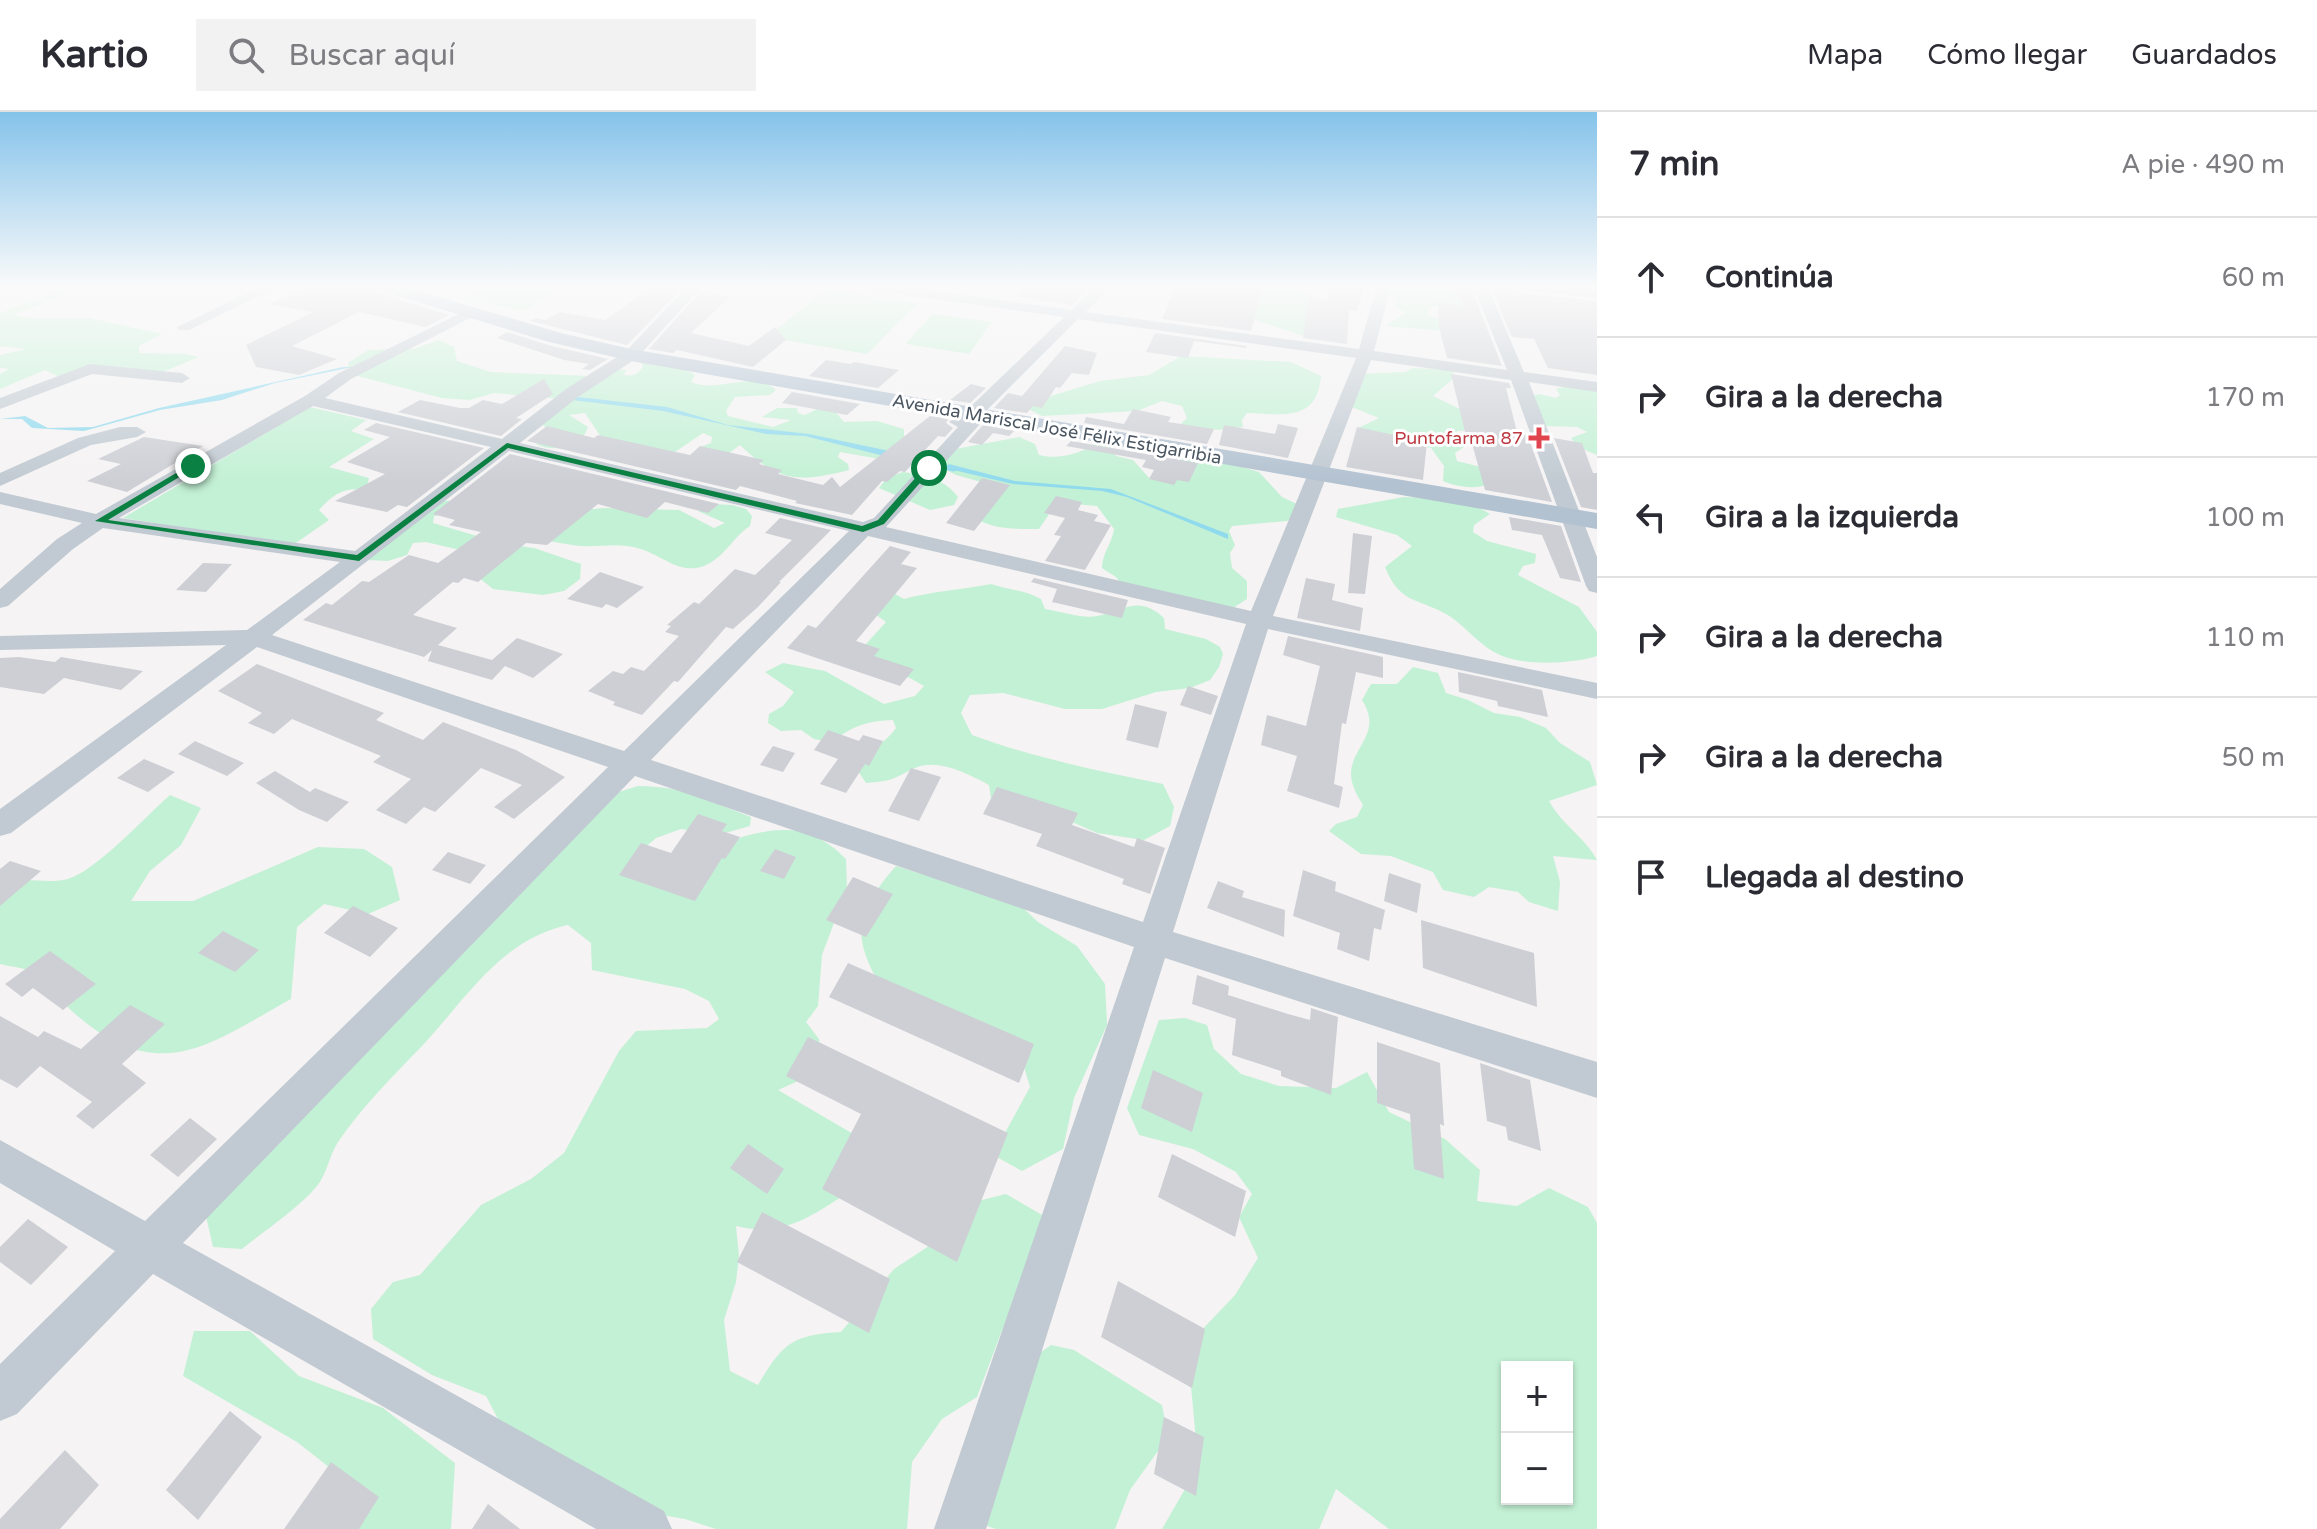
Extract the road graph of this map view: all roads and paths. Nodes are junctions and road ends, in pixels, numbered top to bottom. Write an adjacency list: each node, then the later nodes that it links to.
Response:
1 (394, 351): 13 (street)
2 (614, 351): 8 (main road, Avenida Mariscal José Félix Estigarribia)
3 (635, 351): 8 (street)
4 (1037, 351): 15 (street)
5 (1336, 351): 9 (street)
6 (1366, 351): 9 (street)
7 (1508, 351): 10 (street)
8 (631, 355): 15 (main road, Avenida Mariscal José Félix Estigarribia); 17 (street)
9 (1365, 355): 10 (street); 18 (street)
10 (1518, 376): 12 (street); 21 (street)
11 (182, 378): 14 (street)
12 (1597, 387)
13 (311, 400): 17 (street); 22 (street)
14 (0, 404)
15 (973, 414): 18 (main road, Avenida Mariscal José Félix Estigarribia); 24 (street)
16 (137, 432): 19 (street)
17 (507, 446): 24 (street); 25 (street)
18 (1315, 475): 21 (main road, Avenida Mariscal José Félix Estigarribia); 28 (street)
19 (0, 480)
20 (0, 498): 22 (street)
21 (1569, 517): 23 (main road, Avenida Mariscal José Félix Estigarribia); 26 (street)
22 (99, 521): 25 (street); 27 (street)
23 (1597, 521)
24 (863, 529): 28 (street); 32 (street)
25 (359, 558): 29 (street)
26 (1597, 586)
27 (0, 601)
28 (1259, 620): 31 (street); 34 (street)
29 (252, 637): 30 (street); 32 (street); 33 (street)
30 (0, 643)
31 (1597, 691)
32 (630, 766): 34 (street); 37 (street)
33 (0, 825)
34 (1154, 940): 35 (street); 40 (street)
35 (1597, 1080)
36 (0, 1160): 37 (street)
37 (148, 1247): 38 (street); 39 (street)
38 (0, 1397)
39 (646, 1529)
40 (960, 1529)

